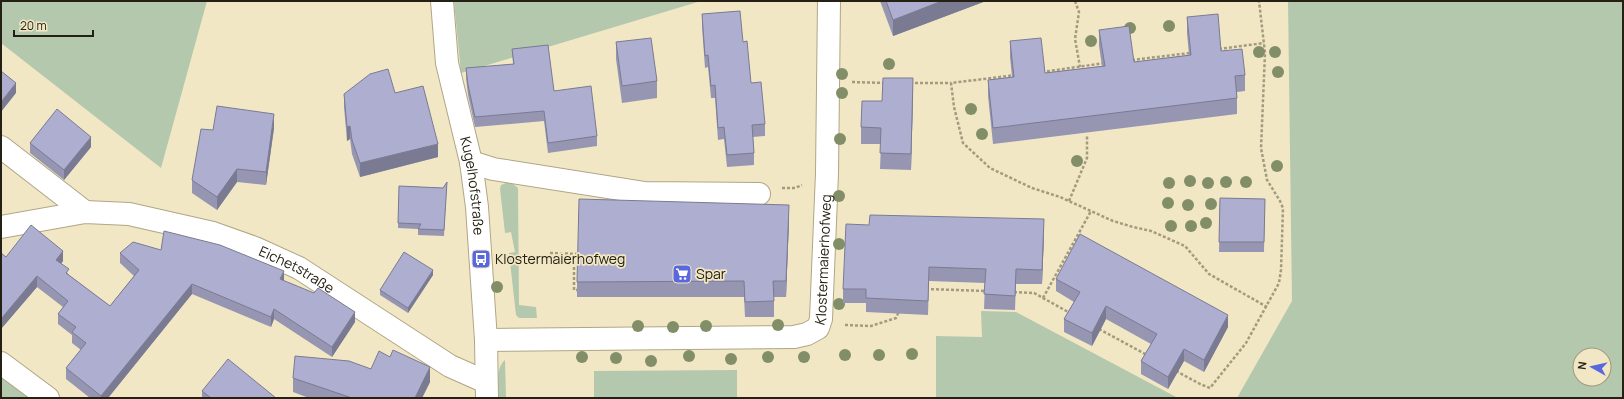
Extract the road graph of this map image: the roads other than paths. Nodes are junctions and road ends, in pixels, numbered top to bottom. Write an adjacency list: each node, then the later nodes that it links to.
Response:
1 (442, 1): 4 (street, Kugelhofstraße)
2 (829, 1): 8 (street, Klostermaierhofweg)
3 (1, 147): 6 (street)
4 (471, 162): 5 (street); 8 (street, Kugelhofstraße)
5 (759, 194)
6 (85, 212): 7 (street, Eichetstraße); 10 (street, Eichetstraße)
7 (1, 227)
8 (486, 340): 10 (street, Kugelhofstraße)
9 (1, 363): 11 (street)
10 (486, 390)
11 (48, 398)

